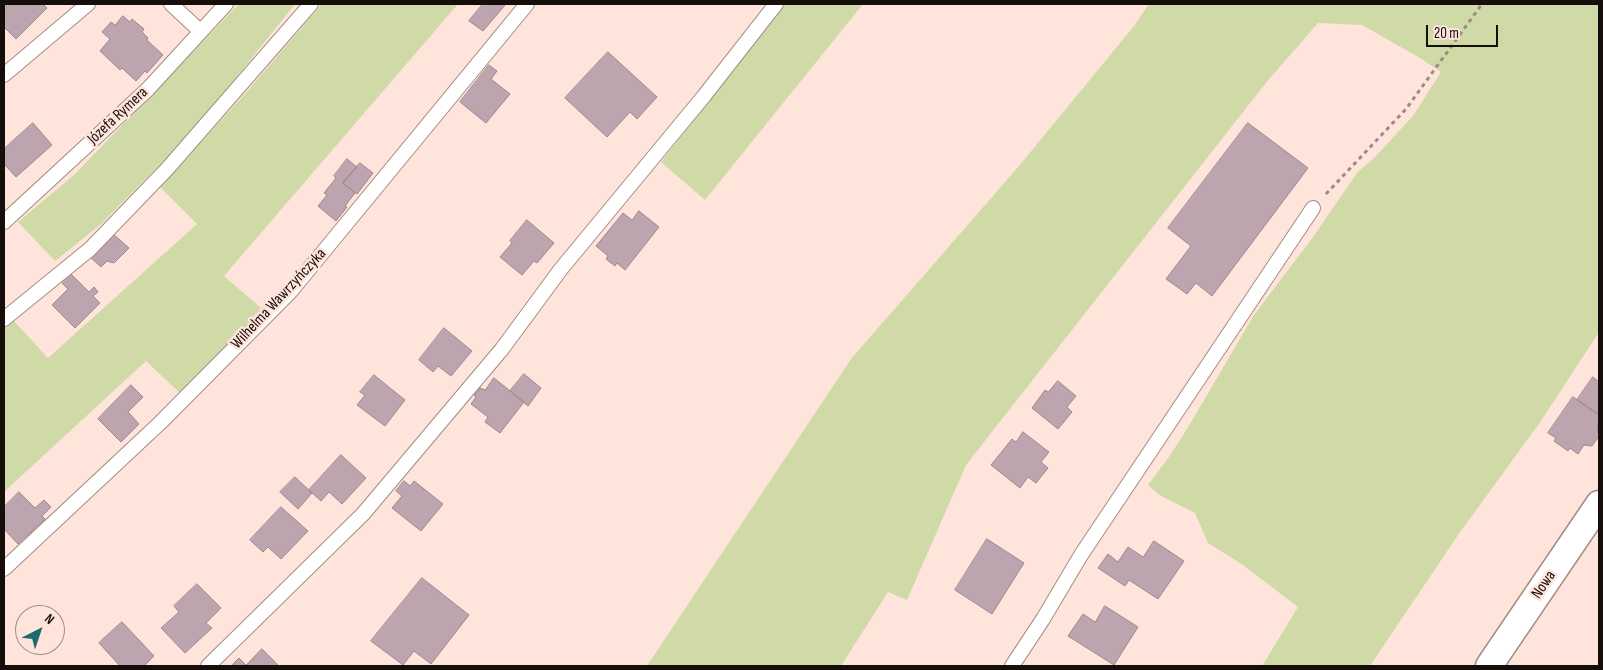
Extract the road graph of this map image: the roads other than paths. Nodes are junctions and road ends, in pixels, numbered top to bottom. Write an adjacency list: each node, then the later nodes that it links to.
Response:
1 (88, 4): 8 (lane)
2 (171, 4): 7 (lane)
3 (226, 4): 7 (lane, Józefa Rymera)
4 (311, 4): 11 (lane)
5 (527, 4): 13 (lane, Wilhelma Wawrzyńczyka)
6 (776, 4): 14 (lane)
7 (200, 31): 10 (lane, Józefa Rymera)
8 (4, 75)
9 (1314, 208): 15 (lane)
10 (4, 222)
11 (4, 319)
12 (1599, 504): 16 (street, Nowa)
13 (4, 568)
14 (208, 666)
15 (1012, 666)
16 (1489, 666)

